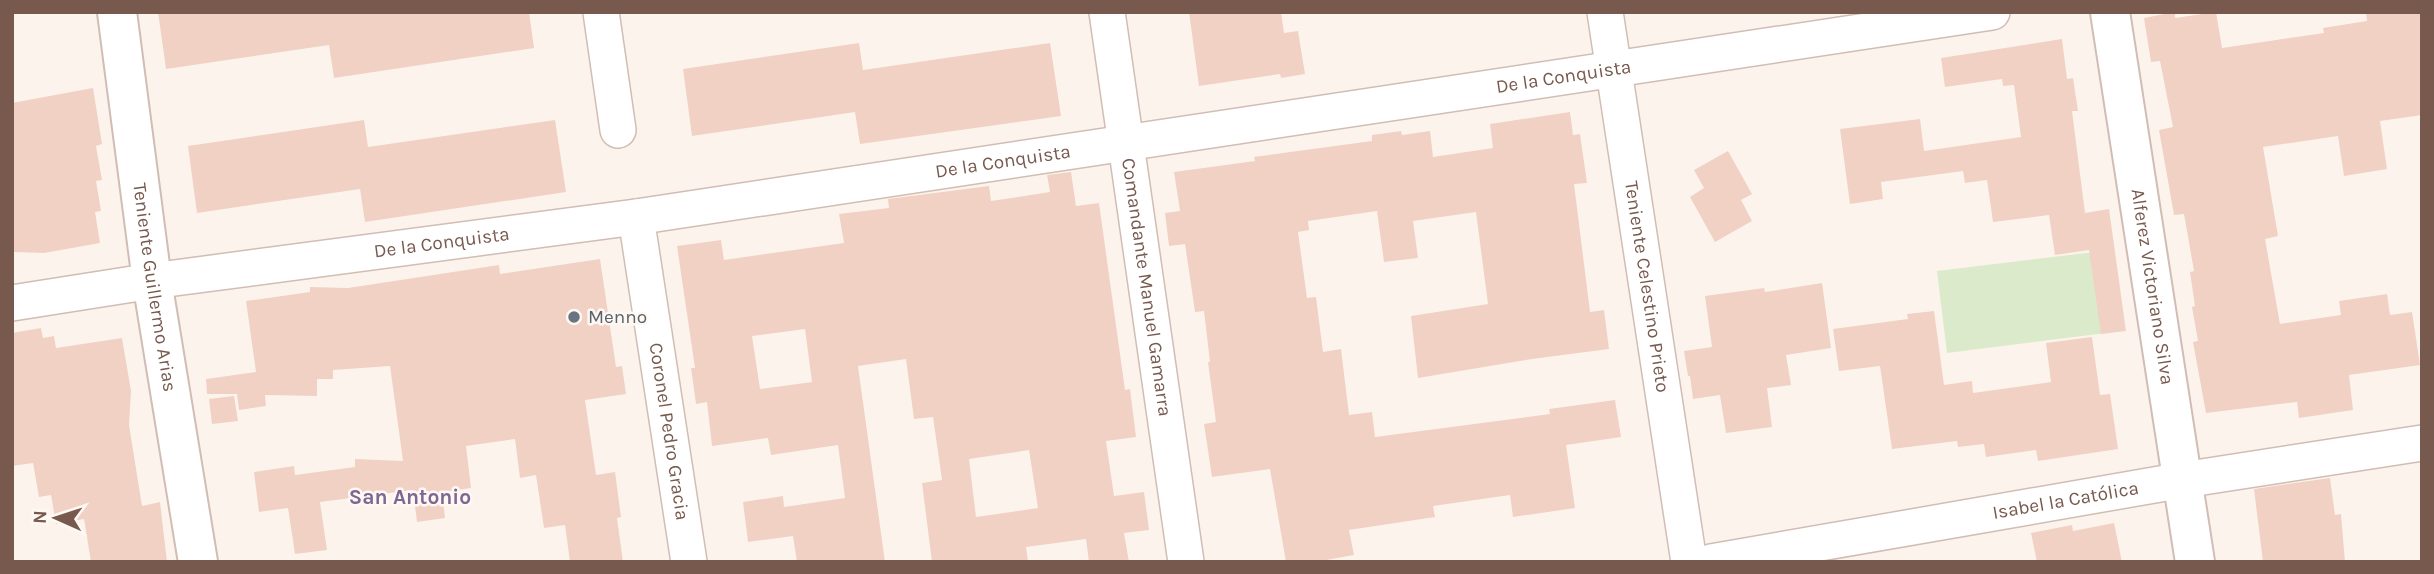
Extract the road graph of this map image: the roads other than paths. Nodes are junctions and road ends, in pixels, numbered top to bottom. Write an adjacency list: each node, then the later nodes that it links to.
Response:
1 (117, 12): 11 (street, Teniente Guillermo Arias)
2 (601, 12): 8 (street)
3 (1107, 12): 9 (street, Comandante Manuel Gamarra)
4 (1605, 12): 7 (street, Teniente Celestino Prieto)
5 (1992, 12): 7 (street, De la Conquista)
6 (2110, 12): 14 (street, Alferez Victoriano Silva)
7 (1613, 69): 9 (street, De la Conquista); 18 (street, Teniente Celestino Prieto)
8 (618, 130)
9 (1126, 143): 10 (street, De la Conquista); 17 (street, Comandante Manuel Gamarra)
10 (636, 217): 11 (street, De la Conquista); 16 (street, Coronel Pedro Gracia)
11 (152, 281): 12 (street, De la Conquista); 15 (street, Teniente Guillermo Arias)
12 (12, 303)
13 (2422, 443): 14 (street, Isabel la Católica)
14 (2183, 480): 19 (street, Isabel la Católica); 20 (street, Alferez Victoriano Silva)
15 (198, 562)
16 (689, 562)
17 (1186, 562)
18 (1689, 562)
19 (1711, 562)
20 (2195, 562)

